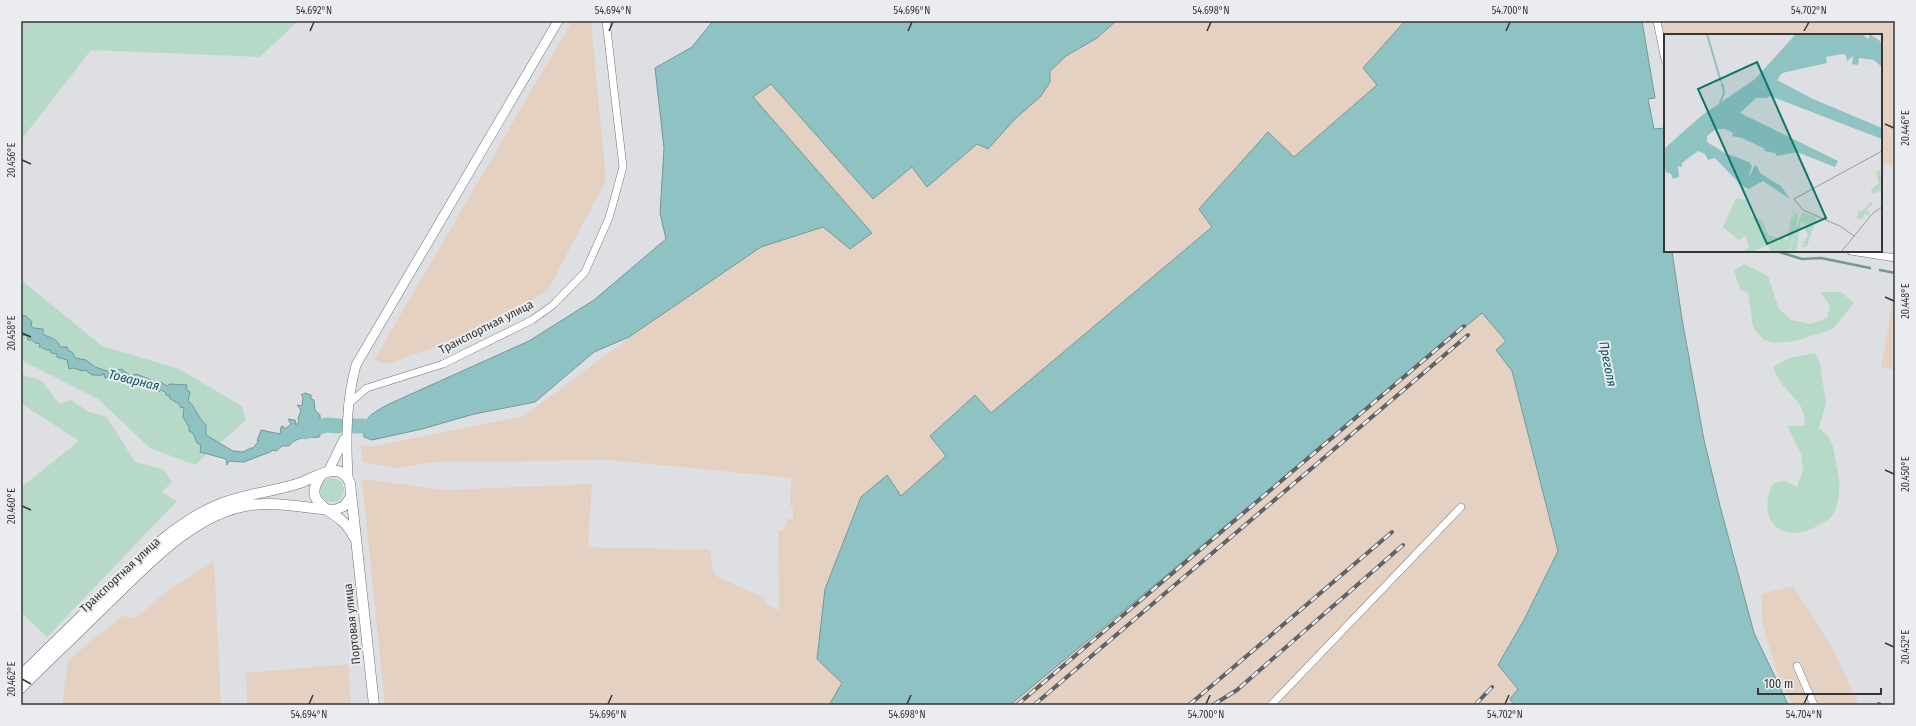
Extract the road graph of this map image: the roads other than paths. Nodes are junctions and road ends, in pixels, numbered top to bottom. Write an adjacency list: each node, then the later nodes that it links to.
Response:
1 (558, 21): 7 (street)
2 (606, 21): 7 (street, Транспортная улица)
3 (1656, 21): 4 (street)
4 (1664, 56)
5 (1857, 252): 6 (street)
6 (1895, 258)
7 (348, 404): 8 (street)
8 (346, 436): 9 (street); 10 (street)
9 (326, 472): 10 (main road); 13 (main road); 16 (main road, Транспортная улица)
10 (348, 477): 11 (main road)
11 (351, 497): 13 (main road, Транспортная улица); 14 (main road, Портовая улица)
12 (1460, 507): 19 (street)
13 (324, 509): 14 (main road, Портовая улица); 17 (main road, Транспортная улица)
14 (355, 539): 18 (main road, Портовая улица)
15 (1797, 666): 20 (street)
16 (21, 675)
17 (21, 688)
18 (374, 705)
19 (1271, 705)
20 (1814, 705)

